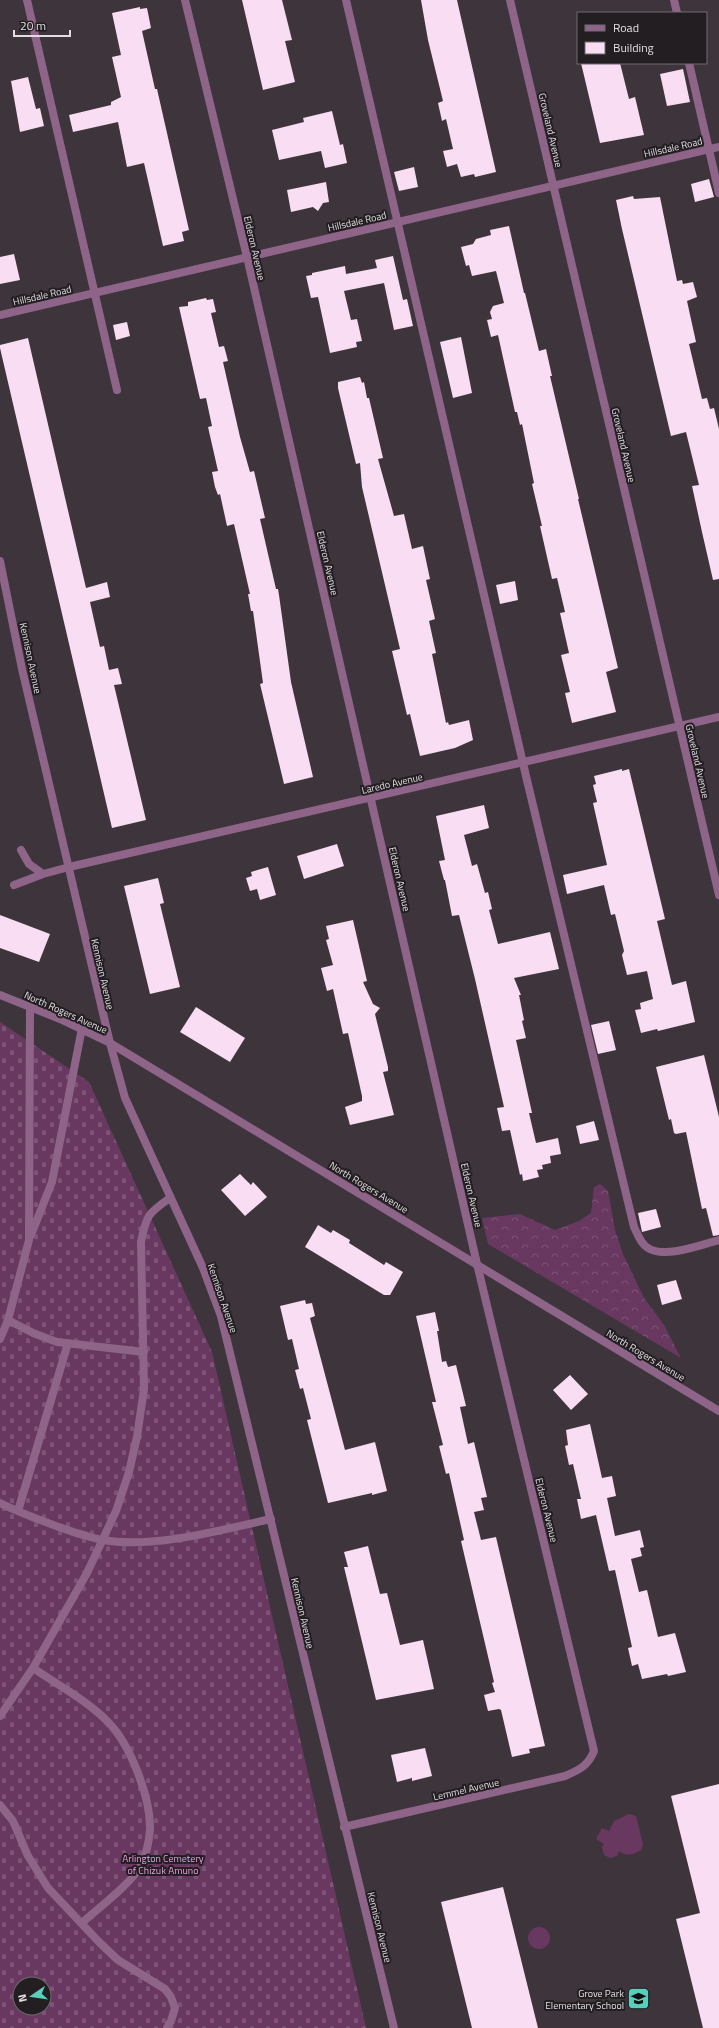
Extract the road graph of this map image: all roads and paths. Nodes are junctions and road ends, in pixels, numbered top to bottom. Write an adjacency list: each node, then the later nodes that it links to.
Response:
1 (26, 0): 14 (street)
2 (185, 0): 13 (street, Elderon Avenue)
3 (346, 0): 12 (street)
4 (510, 0): 10 (street, Groveland Avenue)
5 (674, 0): 6 (street)
6 (677, 12)
7 (689, 64): 9 (street)
8 (719, 147): 9 (street, Hillsdale Road)
9 (708, 149): 10 (street, Hillsdale Road); 11 (street)
10 (554, 186): 12 (street, Hillsdale Road); 19 (street, Groveland Avenue)
11 (719, 193)
12 (398, 222): 13 (street, Hillsdale Road); 20 (street)
13 (247, 257): 14 (street, Hillsdale Road); 21 (street, Elderon Avenue)
14 (95, 293): 15 (street, Hillsdale Road); 16 (street)
15 (0, 315)
16 (117, 390)
17 (0, 561): 23 (street, Kennison Avenue)
18 (719, 717): 19 (street, Laredo Avenue)
19 (680, 727): 20 (street, Laredo Avenue); 26 (street, Groveland Avenue)
20 (523, 762): 21 (street, Laredo Avenue); 33 (street)
21 (371, 798): 23 (street, Laredo Avenue); 34 (street, Elderon Avenue)
22 (21, 850): 24 (street)
23 (69, 867): 24 (street, Laredo Avenue); 30 (street, Kennison Avenue)
24 (43, 874): 25 (street, Laredo Avenue)
25 (14, 885)
26 (719, 896)
27 (0, 995): 28 (street, North Rogers Avenue)
28 (30, 1007): 29 (street, North Rogers Avenue); 32 (street)
29 (82, 1028): 30 (street, North Rogers Avenue); 32 (street)
30 (110, 1042): 31 (street, Kennison Avenue); 34 (street, North Rogers Avenue)
31 (170, 1198): 38 (street); 42 (street, Kennison Avenue)
32 (29, 1240): 35 (street)
33 (719, 1240)
34 (477, 1264): 39 (street, North Rogers Avenue); 46 (street, Elderon Avenue)
35 (8, 1320): 36 (street); 37 (street)
36 (0, 1339)
37 (68, 1343): 38 (street); 41 (street)
38 (144, 1352): 43 (street)
39 (719, 1411)
40 (0, 1503): 41 (street)
41 (18, 1511): 43 (street)
42 (271, 1519): 43 (street); 48 (street, Kennison Avenue)
43 (102, 1540): 44 (street)
44 (33, 1668): 45 (street); 49 (street)
45 (0, 1716)
46 (590, 1762): 48 (street, Lemmel Avenue)
47 (0, 1805): 49 (street)
48 (344, 1827): 51 (street, Kennison Avenue)
49 (82, 1923): 50 (street)
50 (167, 2028)
51 (394, 2028)

